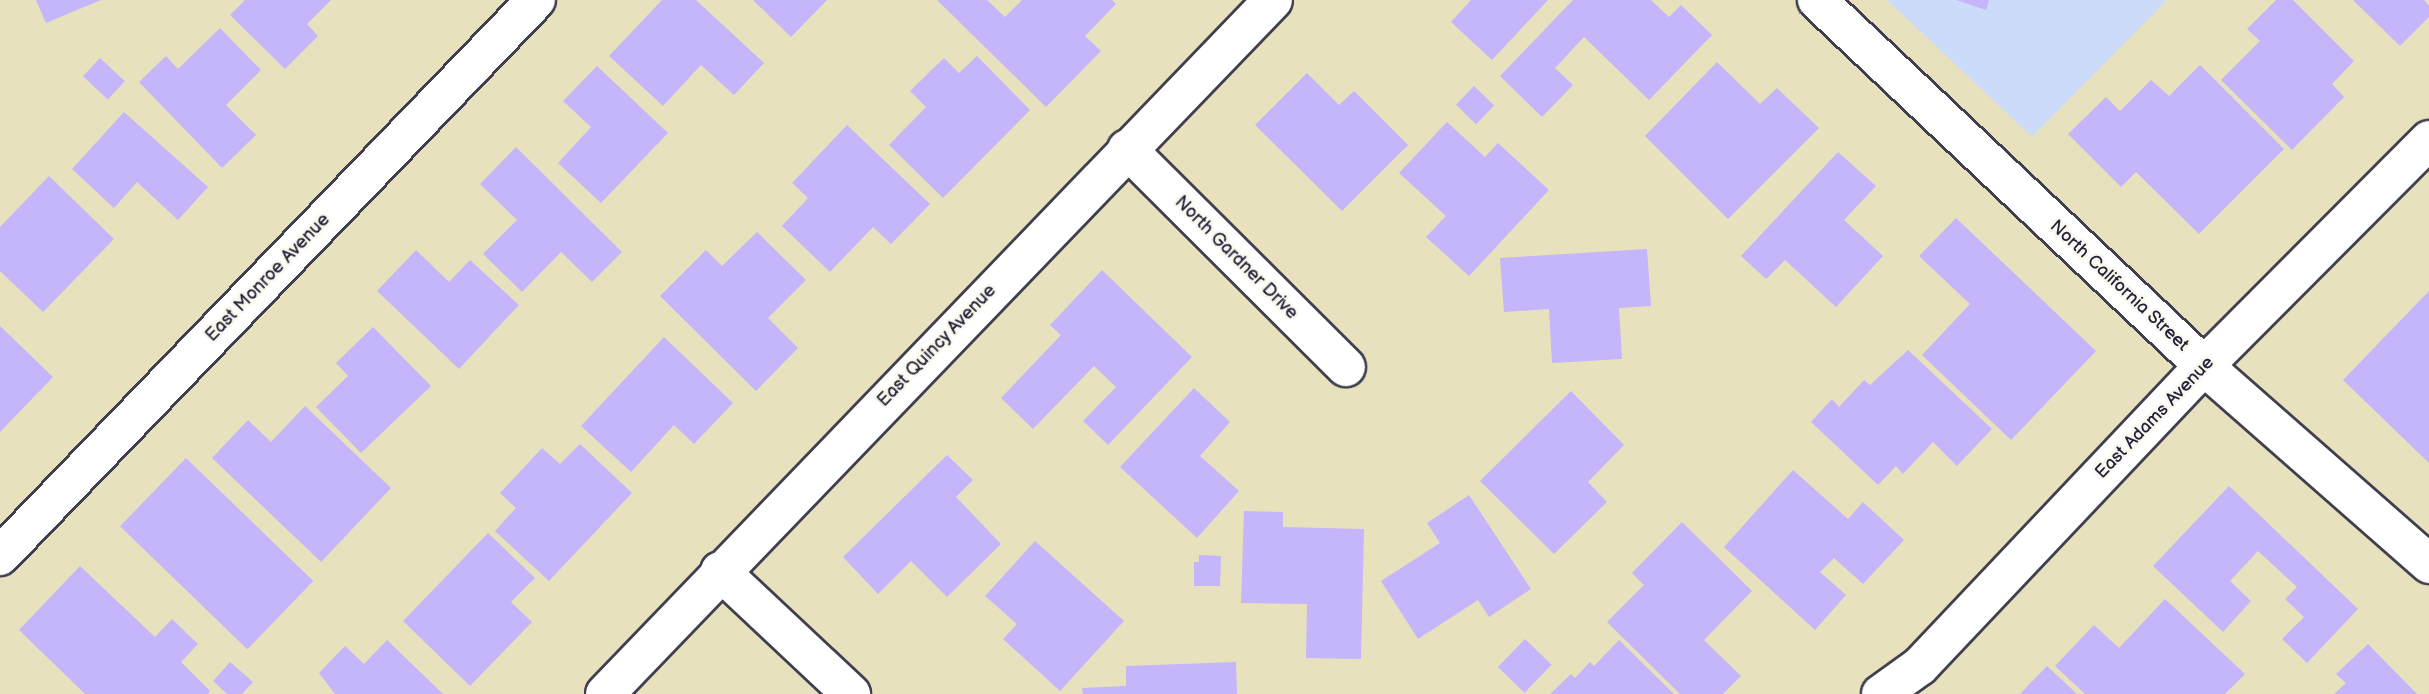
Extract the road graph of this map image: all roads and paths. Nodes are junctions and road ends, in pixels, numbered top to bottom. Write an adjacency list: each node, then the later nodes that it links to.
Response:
1 (536, 0): 8 (street, East Monroe Avenue)
2 (1273, 0): 5 (street, East Quincy Avenue)
3 (1816, 0): 6 (street, North California Street)
4 (2429, 140): 6 (street, East Adams Avenue)
5 (1127, 149): 7 (street, North Gardner Drive); 10 (street, East Quincy Avenue)
6 (2204, 366): 9 (street, North California Street); 13 (street, East Adams Avenue)
7 (1346, 367)
8 (0, 556)
9 (2429, 564)
10 (720, 571): 11 (street, East Quincy Avenue); 12 (street)
11 (605, 694)
12 (851, 694)
13 (1881, 694)

